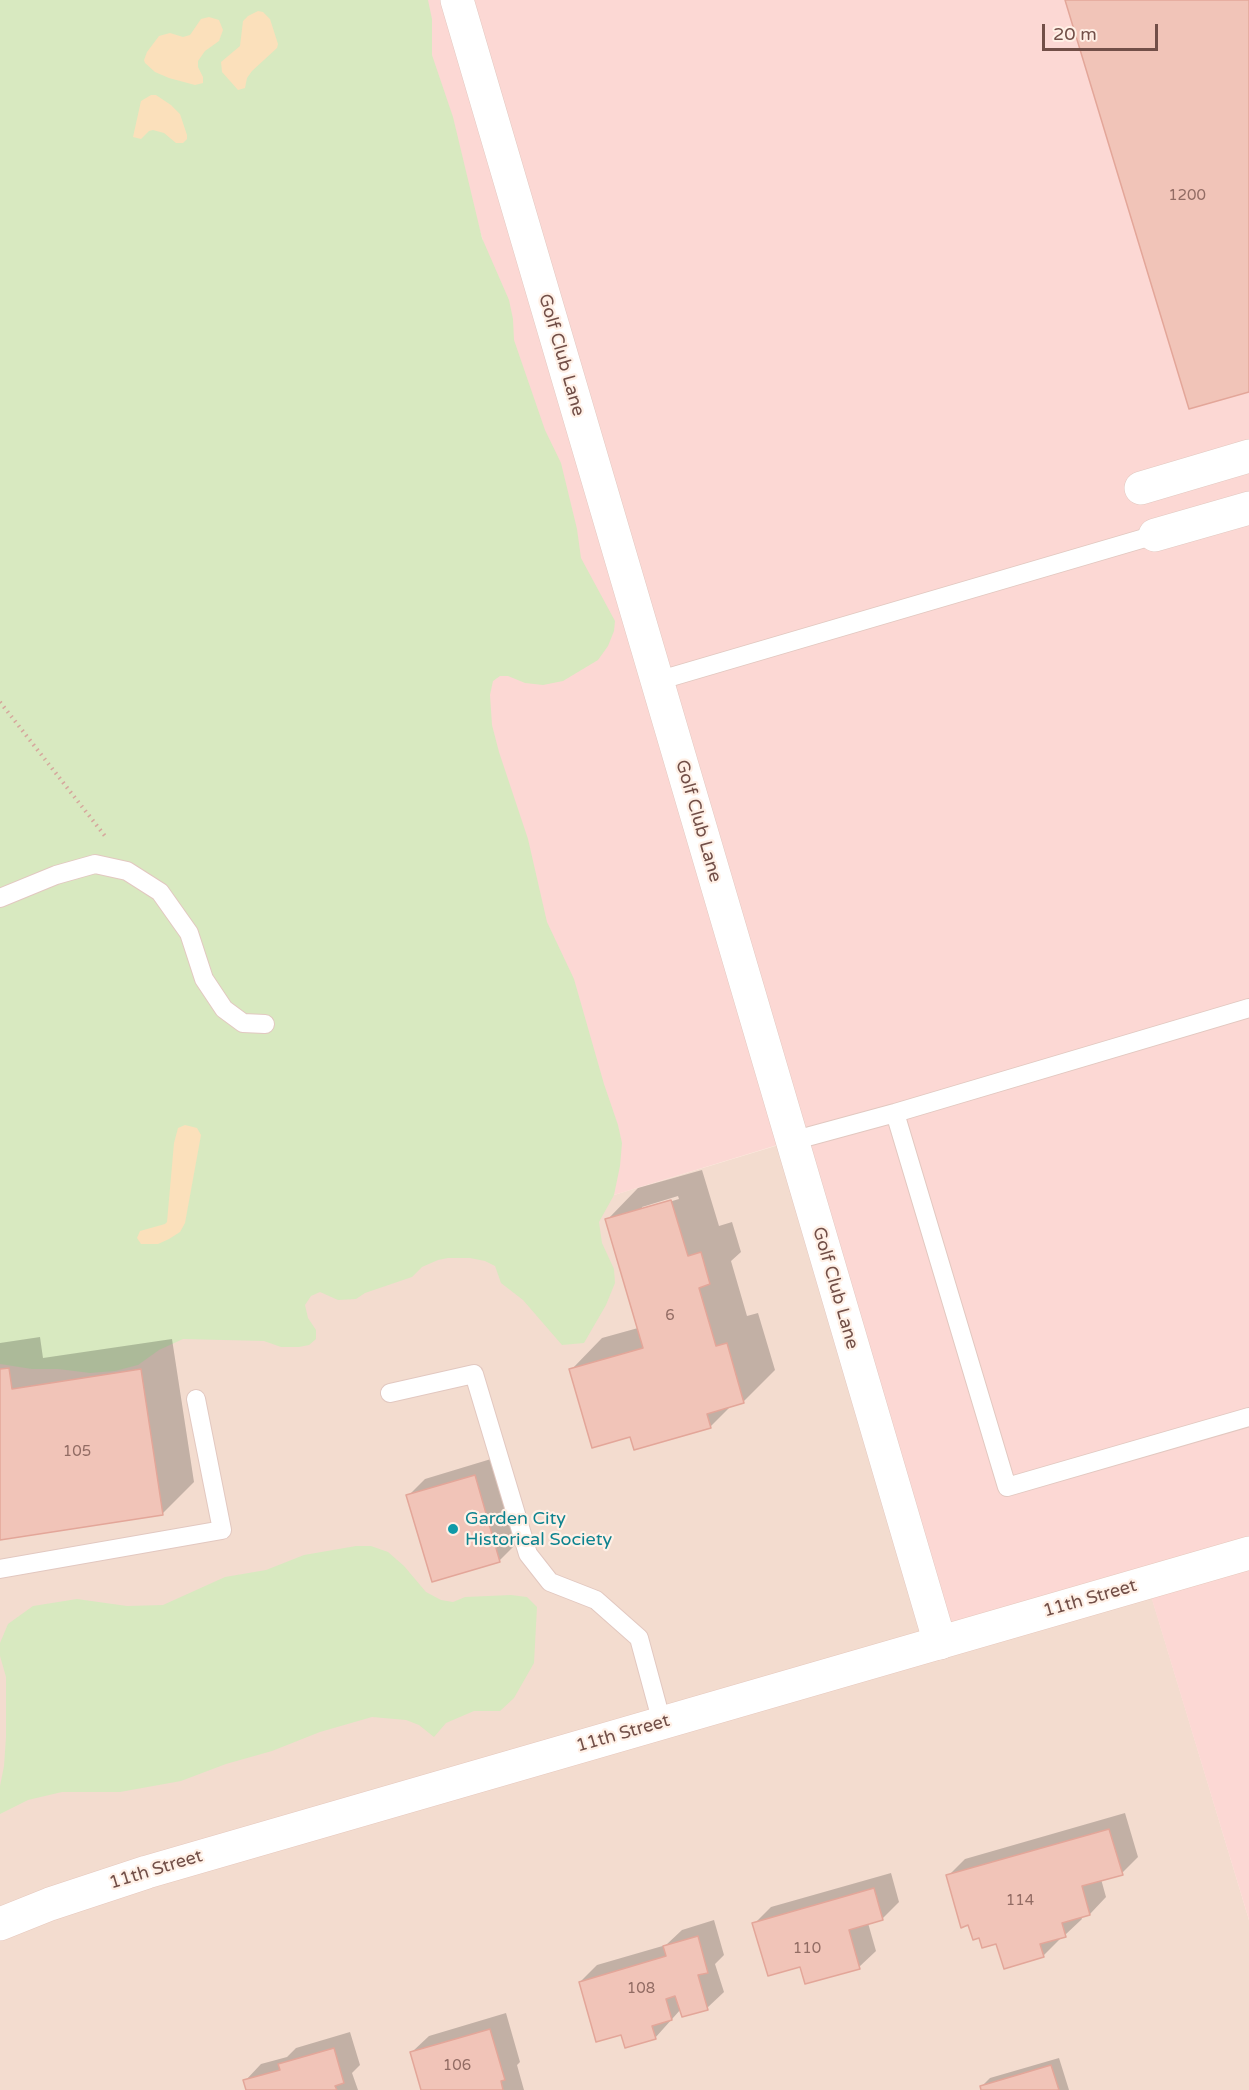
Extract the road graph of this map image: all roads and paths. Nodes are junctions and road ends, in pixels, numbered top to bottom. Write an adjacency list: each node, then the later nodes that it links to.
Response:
1 (457, 0): 6 (street, Golf Club Lane)
2 (1249, 456): 3 (street)
3 (1140, 488)
4 (1249, 508): 5 (street)
5 (1155, 536): 6 (lane)
6 (657, 681): 13 (street, Golf Club Lane)
7 (0, 702): 8 (path)
8 (137, 877): 9 (lane); 11 (lane)
9 (0, 898)
10 (1249, 1008): 12 (lane)
11 (265, 1024)
12 (895, 1113): 13 (lane); 16 (lane)
13 (792, 1141): 19 (street, Golf Club Lane)
14 (390, 1393): 20 (lane)
15 (196, 1399): 18 (lane)
16 (1249, 1417)
17 (1249, 1553): 19 (street, 11th Street)
18 (0, 1569)
19 (940, 1643): 20 (street, 11th Street)
20 (662, 1723): 21 (street, 11th Street)
21 (0, 1924)

